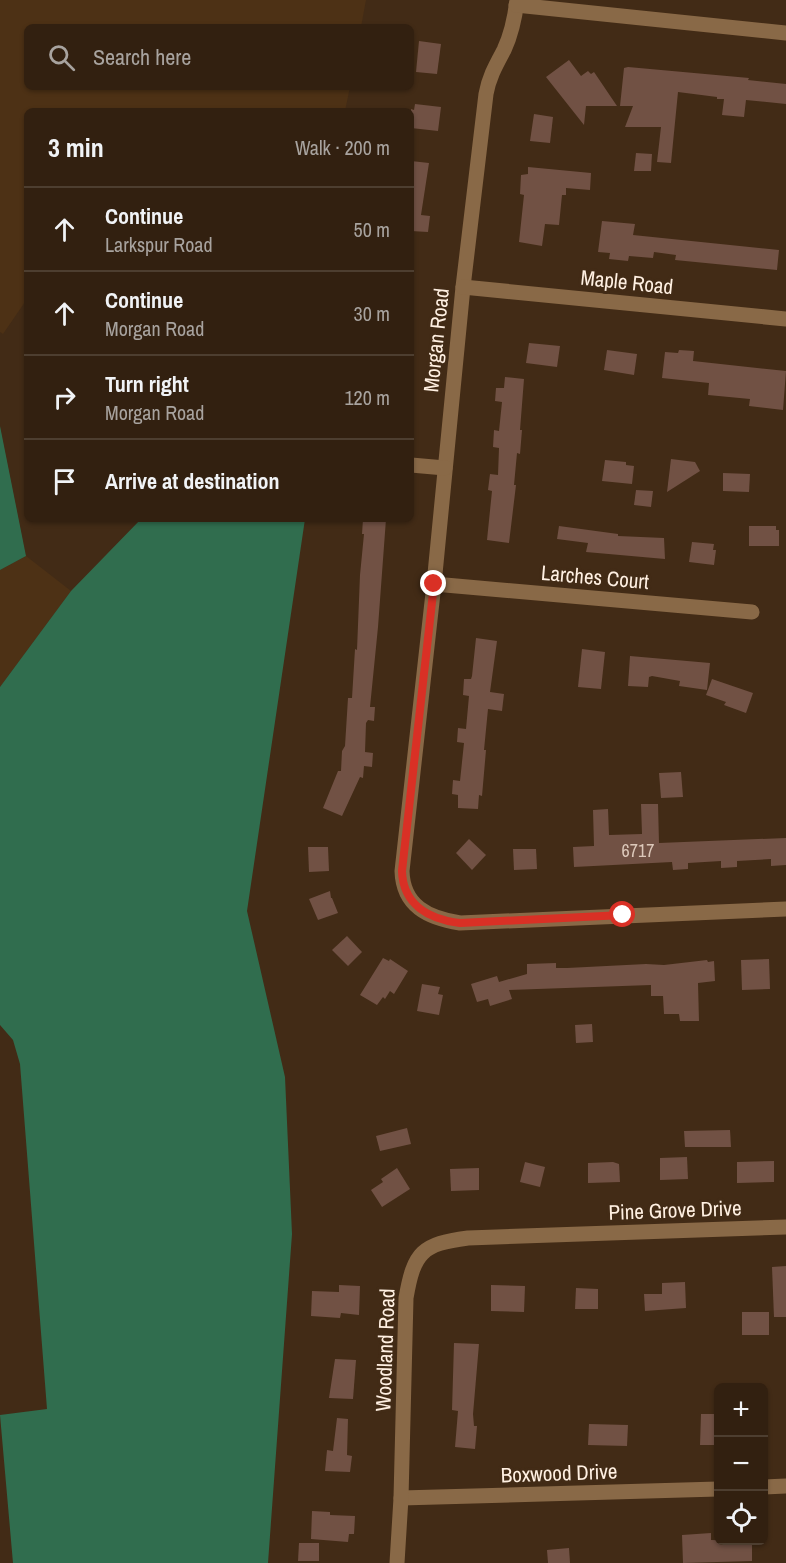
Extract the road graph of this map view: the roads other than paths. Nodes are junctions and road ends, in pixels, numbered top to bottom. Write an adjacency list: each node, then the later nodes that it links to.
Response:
1 (517, 3): 2 (street); 3 (street, Morgan Road)
2 (786, 33)
3 (463, 287): 4 (street, Maple Road); 6 (street, Morgan Road)
4 (786, 319)
5 (414, 465): 6 (street)
6 (445, 468): 7 (street, Morgan Road)
7 (434, 584): 8 (street, Larches Court); 9 (street, Morgan Road)
8 (752, 612)
9 (786, 909)
10 (786, 1227): 11 (street, Pine Grove Drive)
11 (566, 1234): 15 (street, Woodland Road)
12 (786, 1486): 13 (street)
13 (768, 1487)
14 (714, 1489): 15 (street, Boxwood Drive)
15 (401, 1498): 16 (street, Woodland Road)
16 (397, 1563)

